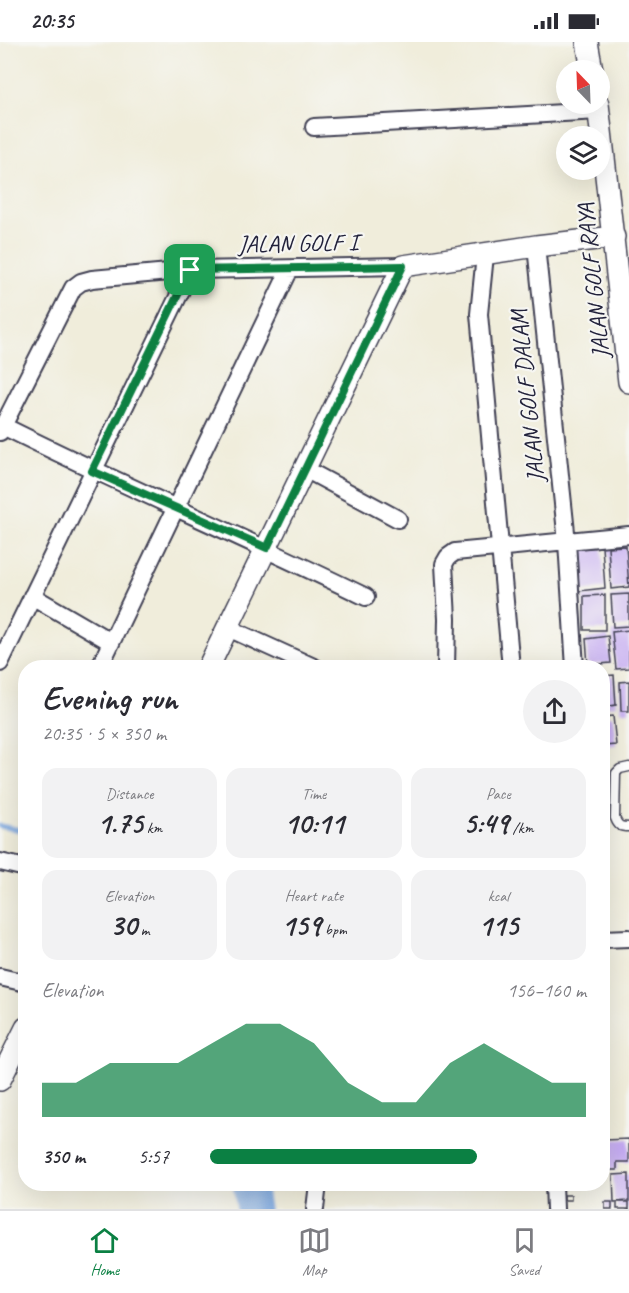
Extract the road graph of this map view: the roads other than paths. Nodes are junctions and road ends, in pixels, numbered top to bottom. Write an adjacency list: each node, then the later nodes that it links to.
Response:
1 (587, 42): 2 (street)
2 (590, 60)
3 (578, 114): 5 (street)
4 (600, 114): 6 (street, JALAN GOLF RAYA)
5 (314, 127)
6 (614, 237): 7 (street, JALAN GOLF I); 12 (street, JALAN GOLF RAYA)
7 (536, 246): 8 (street, JALAN GOLF I); 19 (street, JALAN GOLF DALAM)
8 (485, 255): 9 (street, JALAN GOLF I); 20 (street)
9 (403, 266): 10 (street, JALAN GOLF I); 14 (street)
10 (290, 269): 11 (street, JALAN GOLF I); 16 (street)
11 (190, 270): 13 (street, JALAN GOLF I); 15 (street)
12 (629, 382)
13 (2, 429): 15 (street)
14 (305, 469): 17 (street); 21 (street)
15 (92, 471): 16 (street); 22 (street)
16 (174, 508): 21 (street); 25 (street)
17 (398, 519)
18 (629, 535): 19 (street)
19 (567, 542): 20 (street); 31 (street, JALAN GOLF DALAM)
20 (500, 546): 29 (street); 30 (street)
21 (267, 548): 23 (street); 24 (street)
22 (32, 596): 25 (street); 32 (street)
23 (366, 597)
24 (228, 628): 27 (street); 28 (street)
25 (111, 642): 26 (street)
26 (103, 660)
27 (212, 660)
28 (298, 660)
29 (446, 660)
30 (511, 660)
31 (574, 660)
32 (0, 663)
33 (629, 767): 34 (lane)
34 (629, 826)
35 (0, 862): 36 (street)
36 (18, 866)
37 (629, 938): 38 (street)
38 (610, 939)
39 (0, 977): 40 (street)
40 (18, 981)
41 (18, 1045): 42 (street)
42 (0, 1080)
43 (317, 1191): 45 (street)
44 (554, 1191): 46 (street)
45 (315, 1209)
46 (555, 1209)

